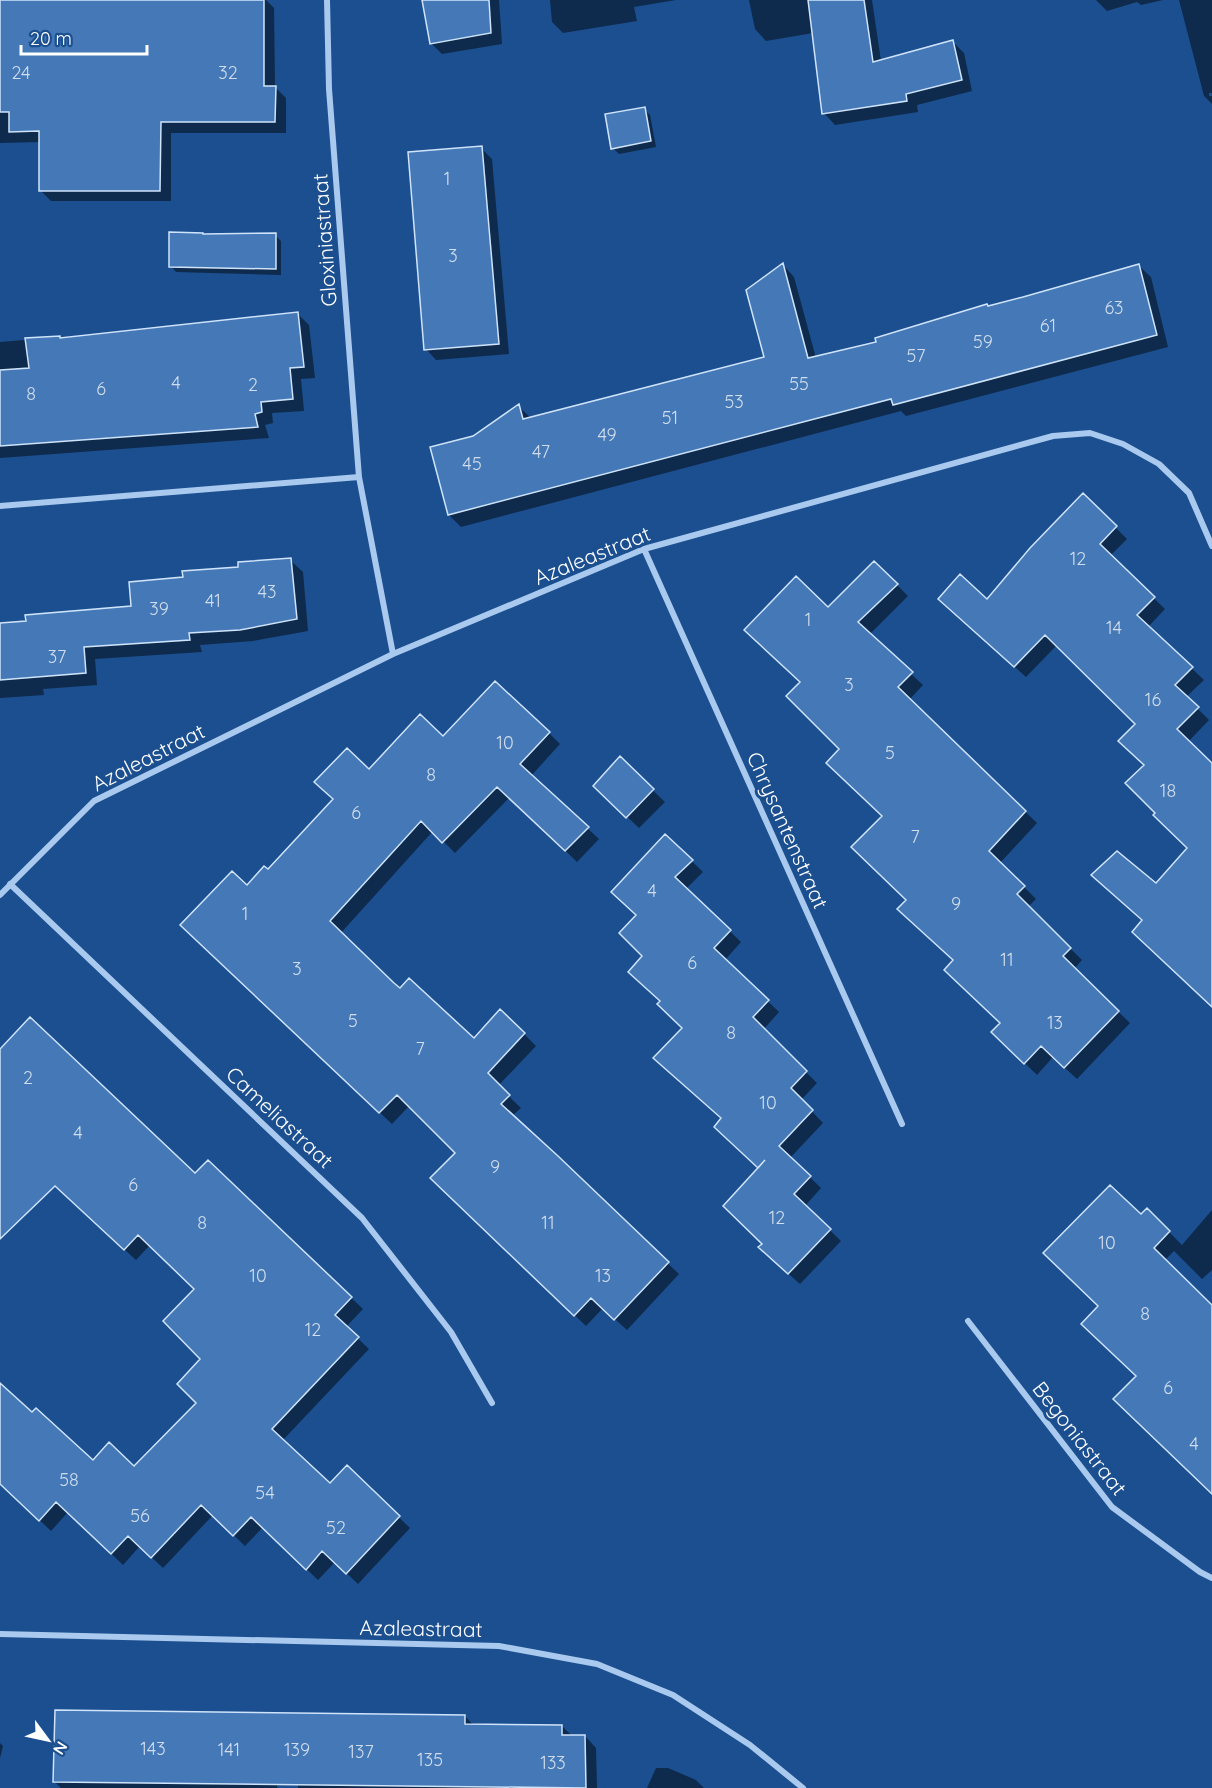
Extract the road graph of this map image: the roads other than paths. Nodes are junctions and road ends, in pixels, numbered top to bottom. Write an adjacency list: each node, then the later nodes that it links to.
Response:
1 (327, 0): 2 (street, Gloxiniastraat)
2 (359, 477): 3 (street); 6 (street, Gloxiniastraat)
3 (0, 506)
4 (1212, 546): 5 (street, Azaleastraat)
5 (644, 549): 6 (street, Azaleastraat); 9 (street, Chrysantenstraat)
6 (393, 654): 7 (street, Azaleastraat)
7 (10, 884): 8 (street, Azaleastraat); 11 (street, Cameliastraat)
8 (0, 895)
9 (902, 1124)
10 (968, 1321): 12 (street, Begoniastraat)
11 (492, 1403)
12 (1212, 1578)
13 (0, 1634): 14 (street, Azaleastraat)
14 (803, 1788)

